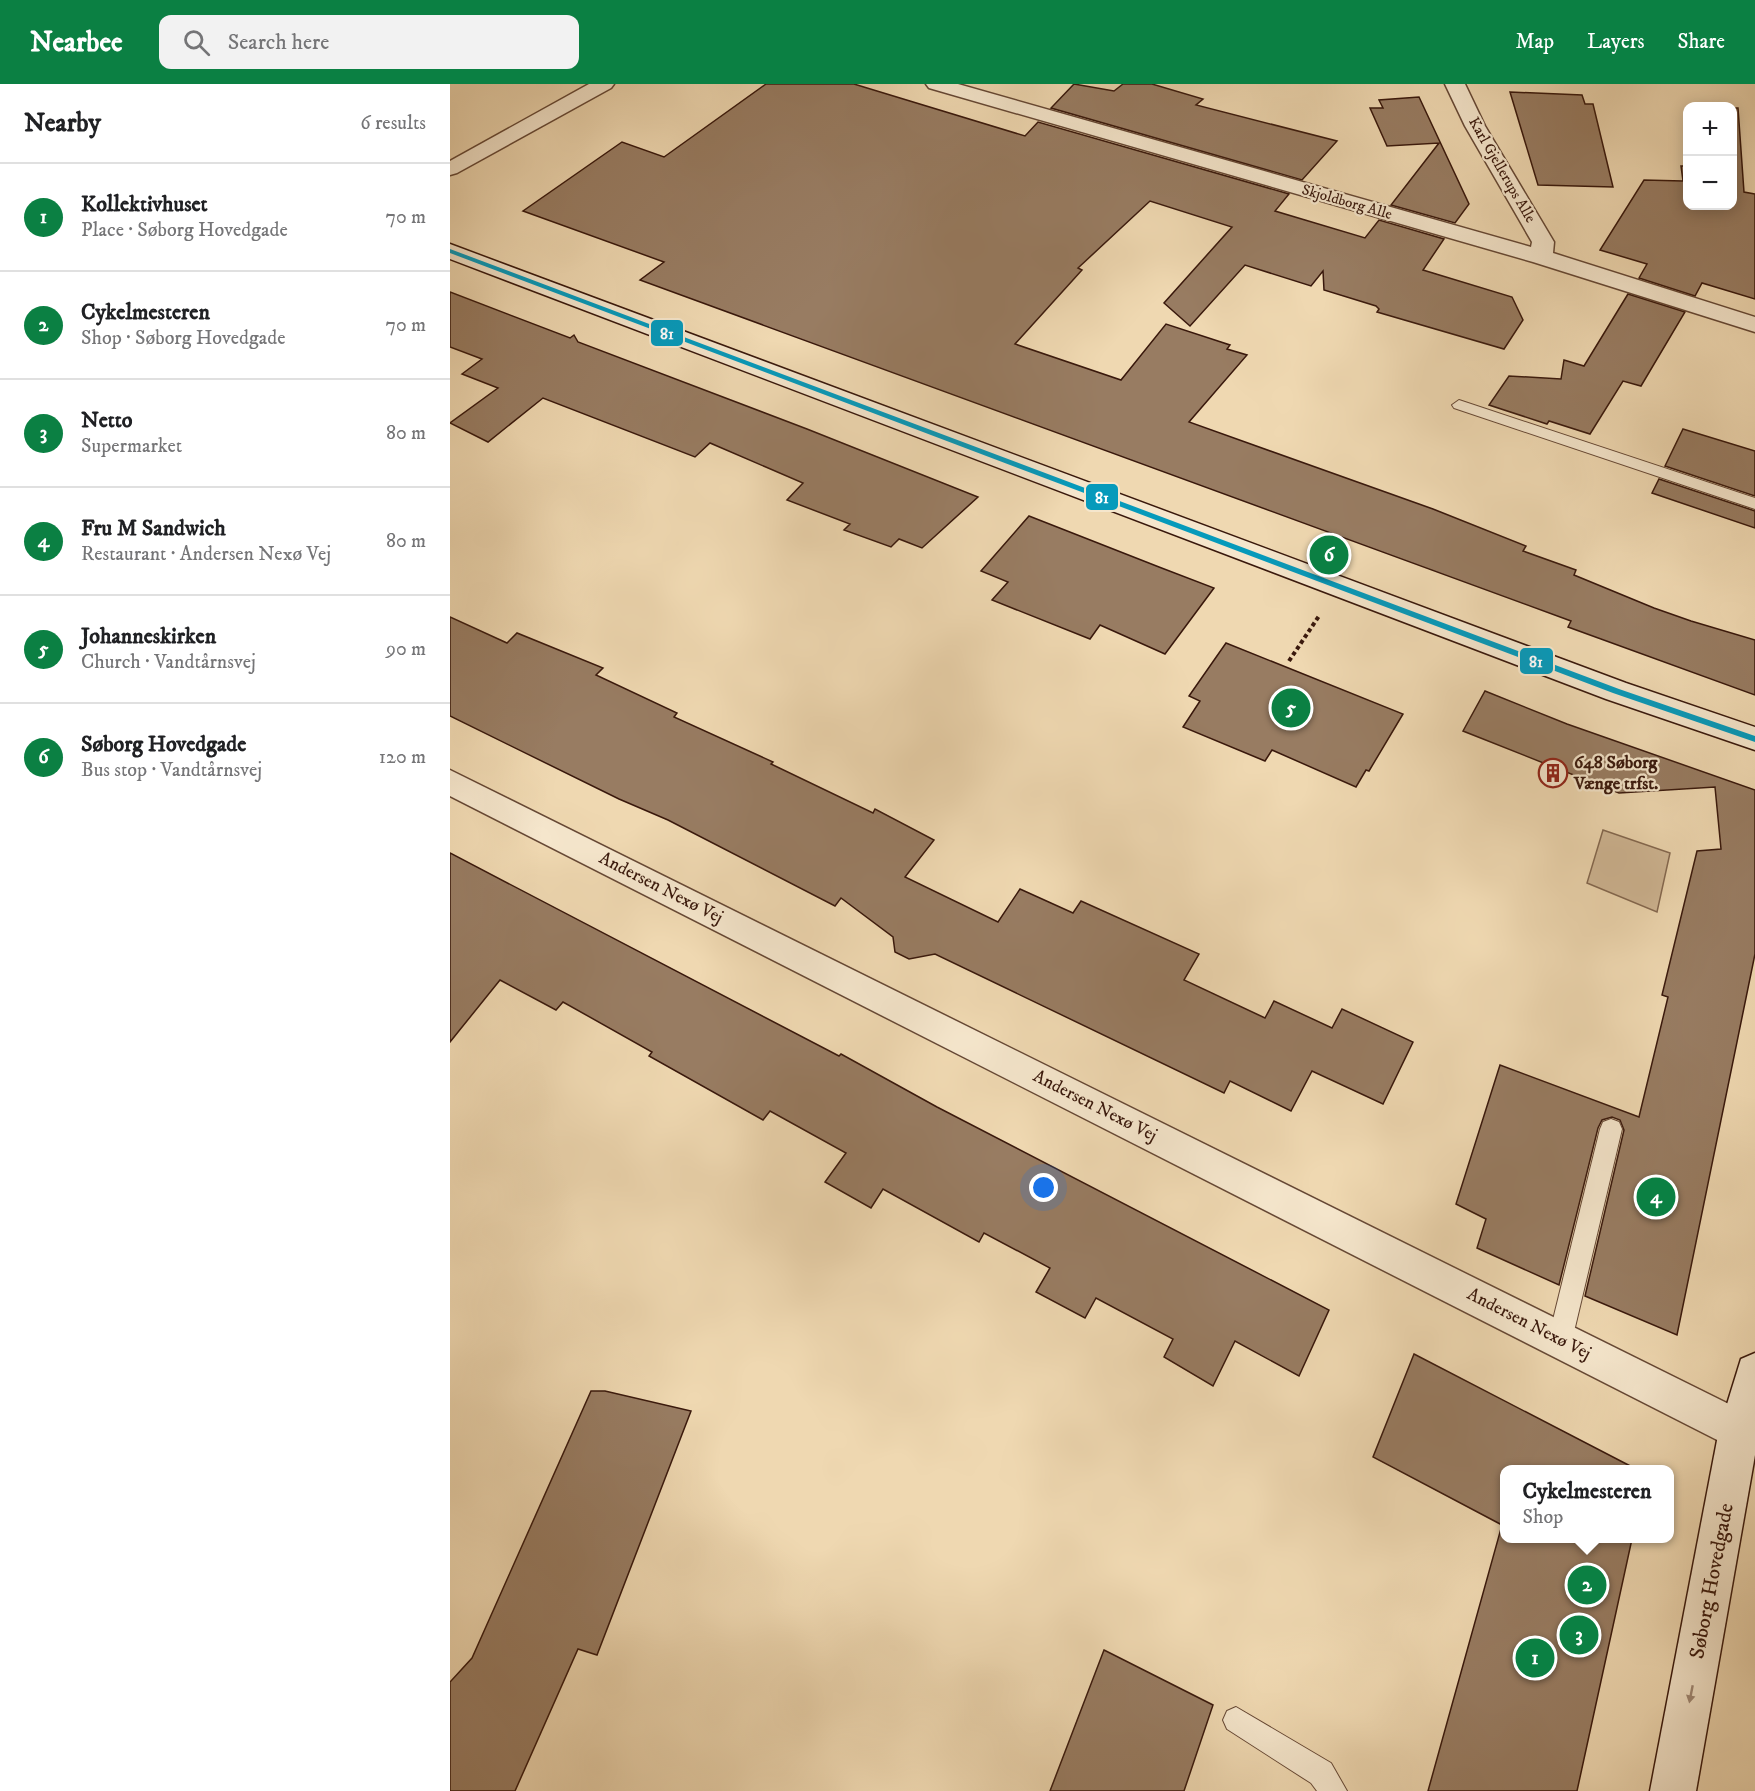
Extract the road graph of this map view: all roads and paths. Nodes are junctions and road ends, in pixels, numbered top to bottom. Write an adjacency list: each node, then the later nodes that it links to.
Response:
1 (604, 84): 4 (street)
2 (936, 84): 6 (street, Skjoldborg Alle)
3 (1455, 84): 6 (street, Karl Gjellerups Alle)
4 (450, 169)
5 (450, 251): 10 (street)
6 (1541, 257): 7 (street, Skjoldborg Alle)
7 (1755, 325)
8 (1459, 405): 9 (lane)
9 (1755, 504)
10 (1338, 587): 11 (path); 12 (street)
11 (1289, 661)
12 (1755, 739)
13 (450, 782): 15 (street, Andersen Nexø Vej)
14 (1611, 1130): 15 (lane)
15 (1560, 1340): 17 (street, Andersen Nexø Vej)
16 (1755, 1373): 17 (street, Søborg Hovedgade)
17 (1740, 1431): 20 (street, Søborg Hovedgade, one-way to 20)
18 (1236, 1720): 19 (lane)
19 (1333, 1791)
20 (1673, 1791)

